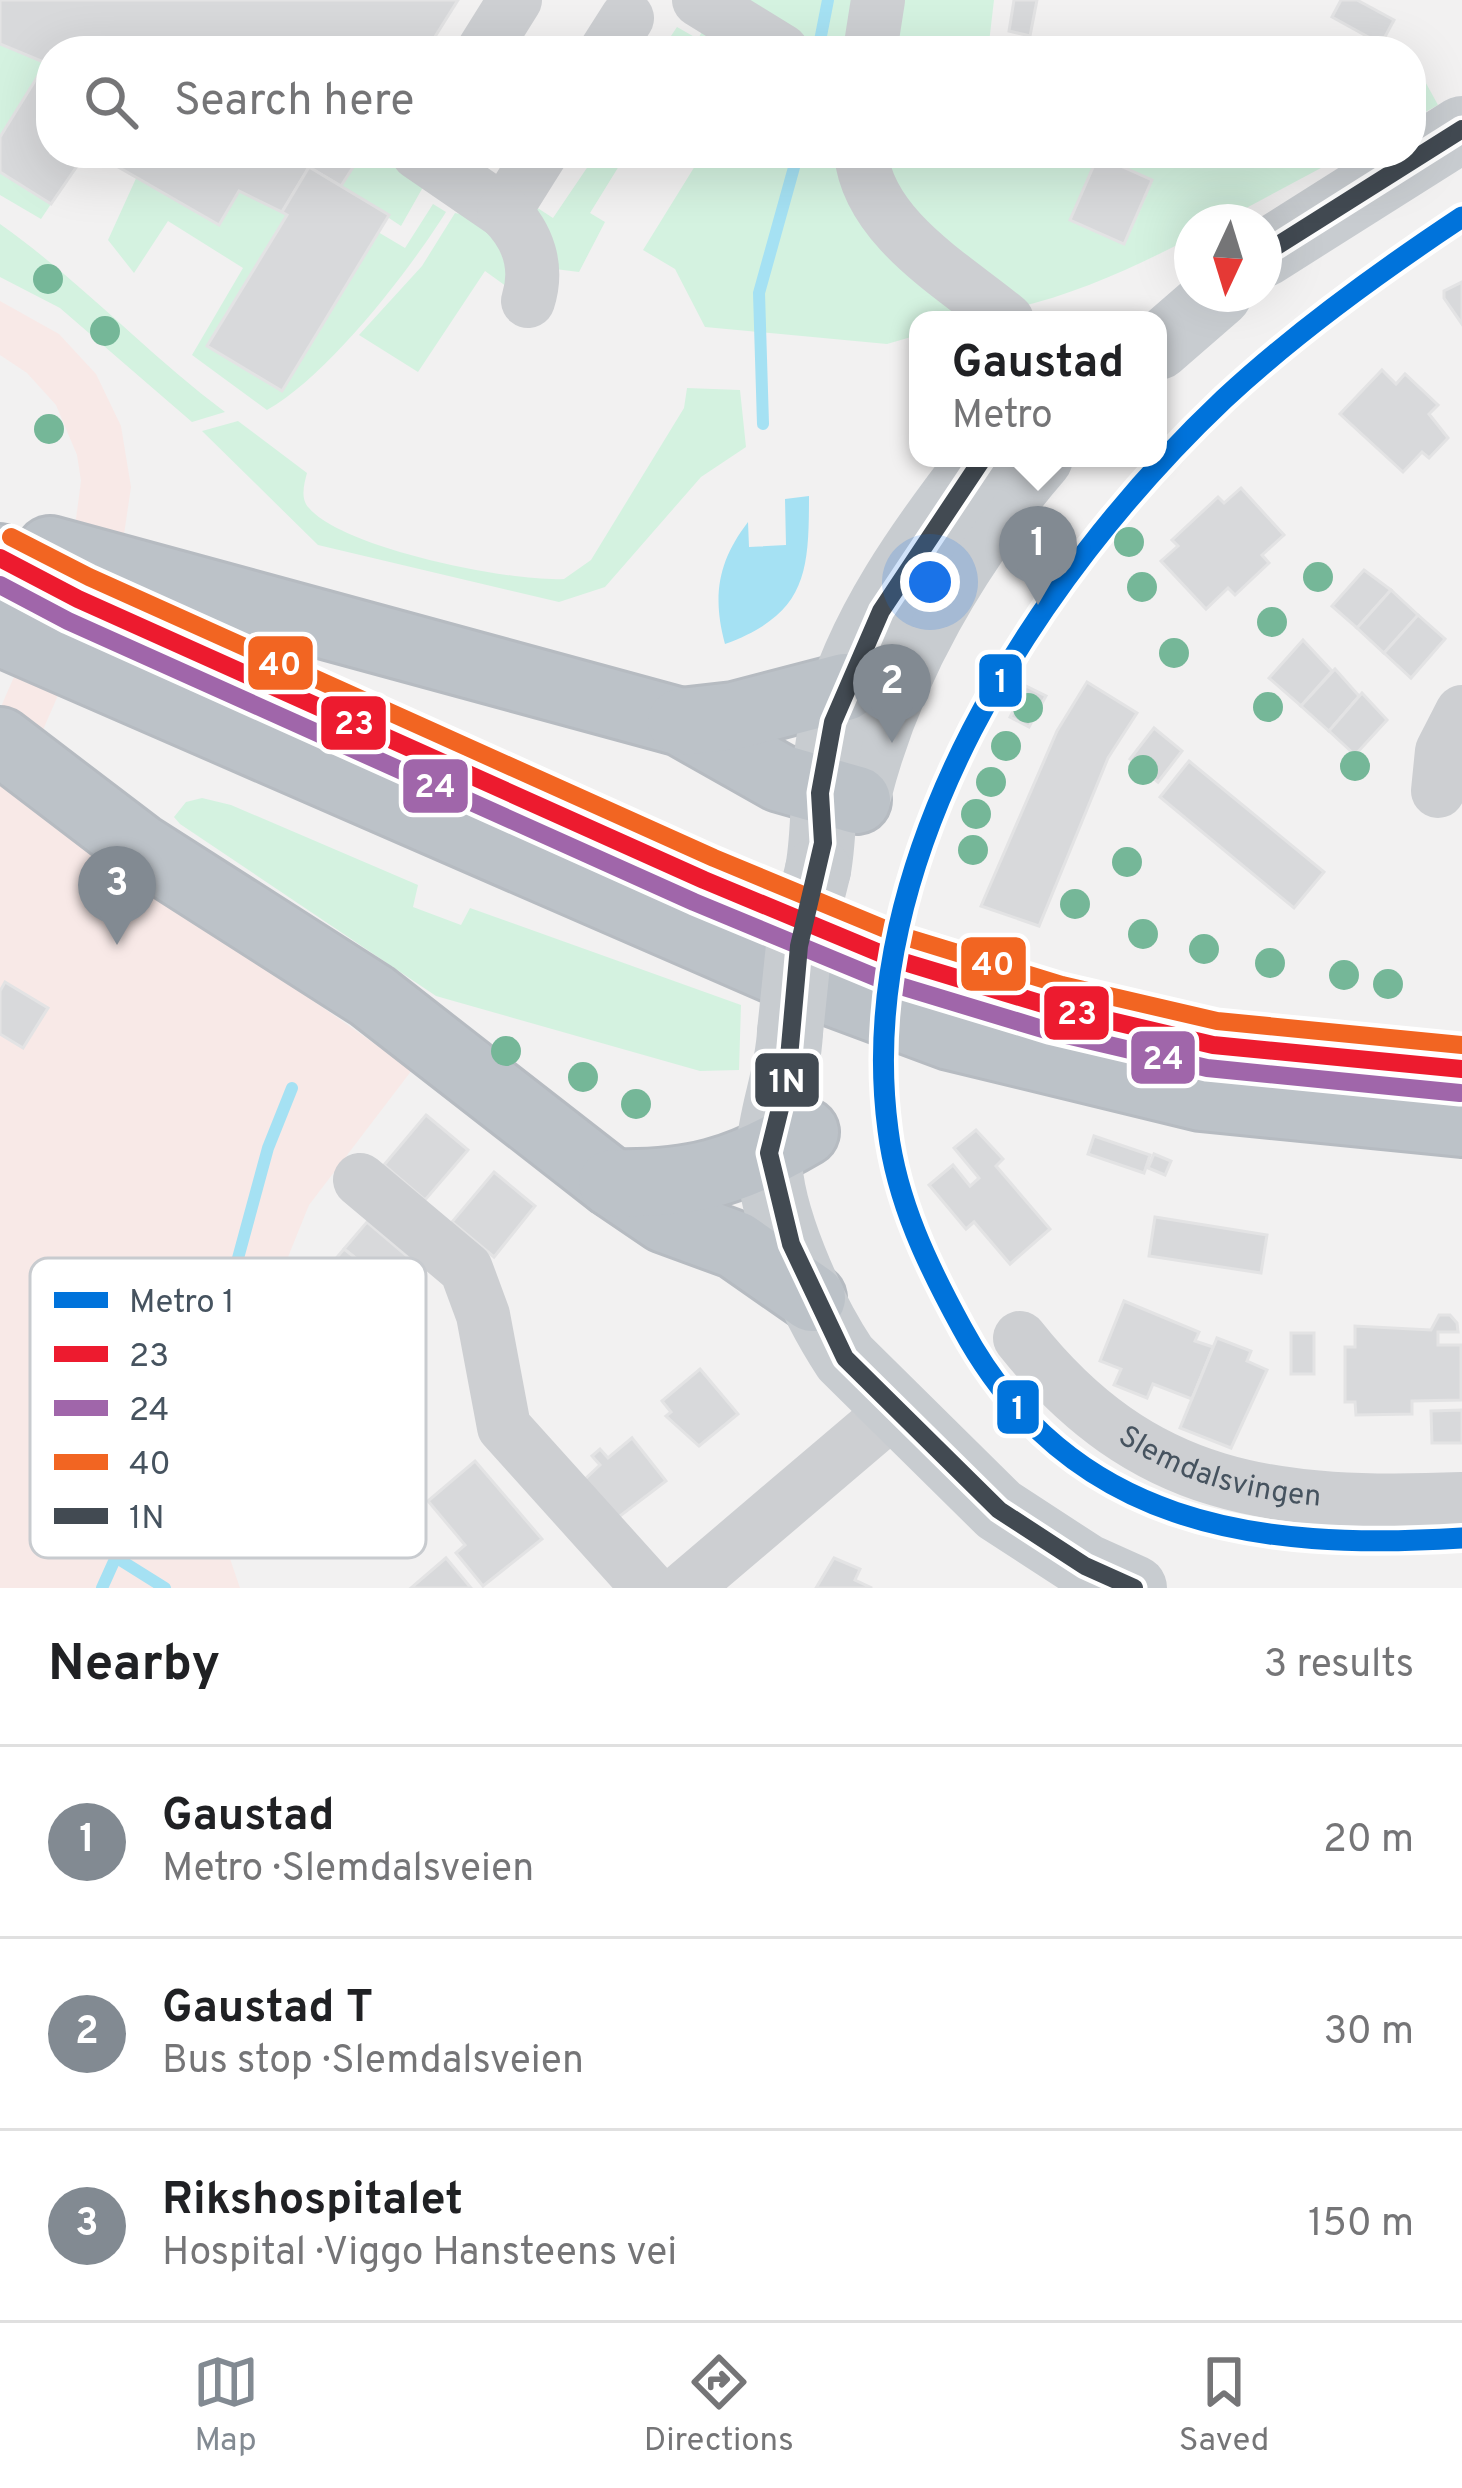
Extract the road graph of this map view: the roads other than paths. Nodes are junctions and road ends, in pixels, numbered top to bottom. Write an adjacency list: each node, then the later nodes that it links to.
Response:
1 (515, 0): 3 (street)
2 (878, 0): 4 (street)
3 (492, 36)
4 (872, 36)
5 (1462, 129): 6 (main road)
6 (1426, 152)
7 (440, 168): 11 (street)
8 (532, 168): 11 (street)
9 (862, 168): 15 (street)
10 (1400, 168): 12 (main road)
11 (504, 212): 14 (street)
12 (1282, 243)
13 (1174, 296): 16 (main road)
14 (528, 301)
15 (996, 311)
16 (1145, 311)
17 (1198, 312): 18 (main road)
18 (1167, 339)
19 (976, 467): 24 (main road)
20 (1033, 467): 29 (main road)
21 (0, 536): 26 (highway)
22 (0, 558): 30 (highway)
23 (0, 632): 32 (highway)
24 (844, 686): 26 (highway); 29 (main road)
25 (1462, 712): 28 (street)
26 (681, 722): 29 (highway)
27 (0, 740): 34 (highway)
28 (1438, 791)
29 (829, 827): 31 (main road, bridge)
30 (1462, 1069)
31 (787, 1099): 34 (highway); 35 (main road); 37 (main road)
32 (1462, 1123)
33 (360, 1180): 39 (street)
34 (612, 1184): 35 (highway)
35 (812, 1298): 37 (main road)
36 (1020, 1338): 38 (street, Slemdalsvingen)
37 (899, 1406): 40 (street); 41 (main road)
38 (1462, 1499)
39 (650, 1588)
40 (685, 1588)
41 (1134, 1588)

